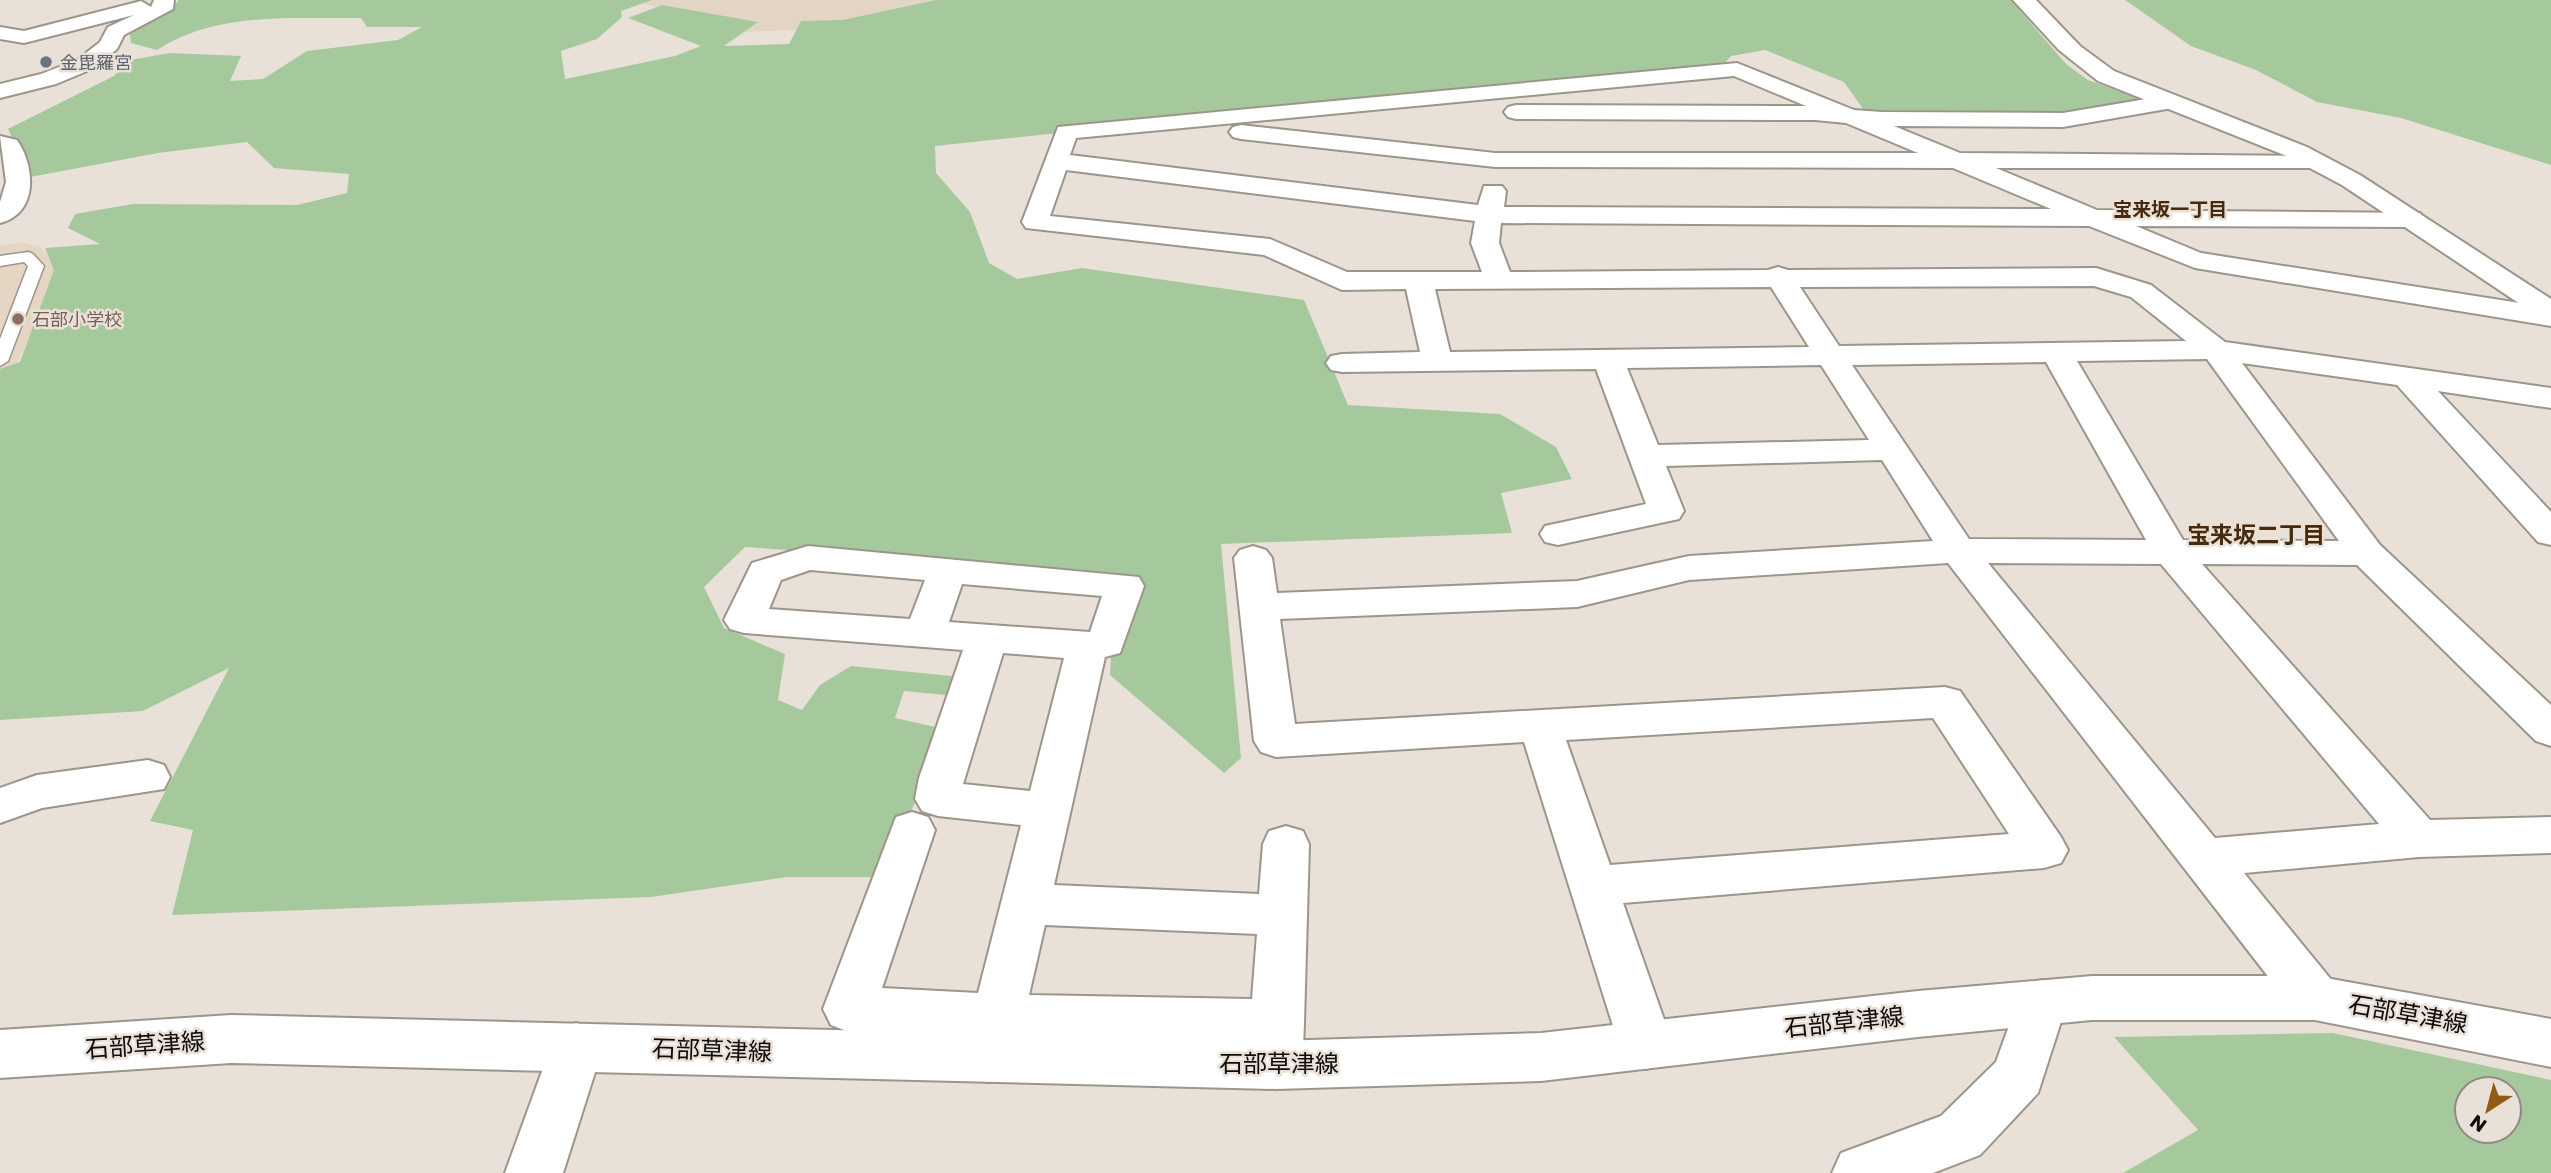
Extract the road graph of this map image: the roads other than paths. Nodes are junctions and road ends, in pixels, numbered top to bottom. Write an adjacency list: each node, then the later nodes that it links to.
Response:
1 (163, 0): 3 (street); 4 (street)
2 (2023, 0): 5 (street)
3 (0, 33)
4 (0, 91)
5 (2171, 102): 6 (street); 12 (street)
6 (1849, 116): 8 (street); 8 (street); 11 (street)
7 (1184, 120): 8 (street); 8 (street); 10 (street)
8 (1498, 124): 11 (street); 14 (street)
9 (0, 143): 13 (street)
10 (1056, 161): 14 (street); 20 (street)
11 (1957, 161): 12 (street); 15 (street)
12 (2315, 161): 16 (street)
13 (0, 215)
14 (1491, 215): 15 (street); 19 (street)
15 (2091, 217): 16 (street); 21 (street)
16 (2411, 219): 21 (street)
17 (0, 261): 26 (lane)
18 (1778, 276): 19 (street); 22 (street); 24 (street)
19 (1499, 279): 20 (street)
20 (1418, 280): 27 (street)
21 (2551, 315)
22 (2216, 350): 23 (street); 29 (street); 37 (street)
23 (2056, 352): 24 (street); 36 (street)
24 (1830, 356): 25 (street); 31 (street)
25 (1608, 359): 27 (street); 32 (street)
26 (0, 361)
27 (1437, 361): 28 (street)
28 (1342, 362)
29 (2408, 378): 30 (street); 34 (street)
30 (2551, 398)
31 (1892, 450): 32 (street); 35 (street)
32 (1646, 456): 33 (street)
33 (1558, 534)
34 (2551, 534)
35 (1958, 551): 36 (street); 40 (street); 53 (street)
36 (2171, 552): 37 (street); 51 (street)
37 (2367, 554): 45 (street)
38 (1253, 558): 40 (street)
39 (947, 571): 41 (street); 41 (street); 43 (street)
40 (1259, 607): 44 (street)
41 (925, 633): 42 (street)
42 (987, 639): 43 (street); 48 (street)
43 (1087, 646): 48 (street)
44 (1541, 726): 54 (street); 54 (street)
45 (2551, 730)
46 (148, 777): 47 (street)
47 (0, 807)
48 (1047, 810): 55 (street)
49 (912, 830): 59 (street)
50 (2551, 835): 51 (street)
51 (2419, 839): 53 (street)
52 (1286, 844): 56 (street)
53 (2205, 859): 57 (street)
54 (1594, 886): 62 (street)
55 (1024, 904): 56 (street); 59 (street)
56 (1282, 915): 61 (street)
57 (2315, 998): 58 (street, 石部草津線); 60 (street, 石部草津線)
58 (2041, 1003): 62 (street, 石部草津線); 66 (street)
59 (992, 1037): 61 (street, 石部草津線); 63 (street, 石部草津線)
60 (2551, 1043)
61 (1277, 1044): 62 (street, 石部草津線)
62 (1646, 1045)
63 (576, 1047): 64 (street, 石部草津線); 65 (street)
64 (0, 1054)
65 (534, 1173)
66 (1861, 1173)

